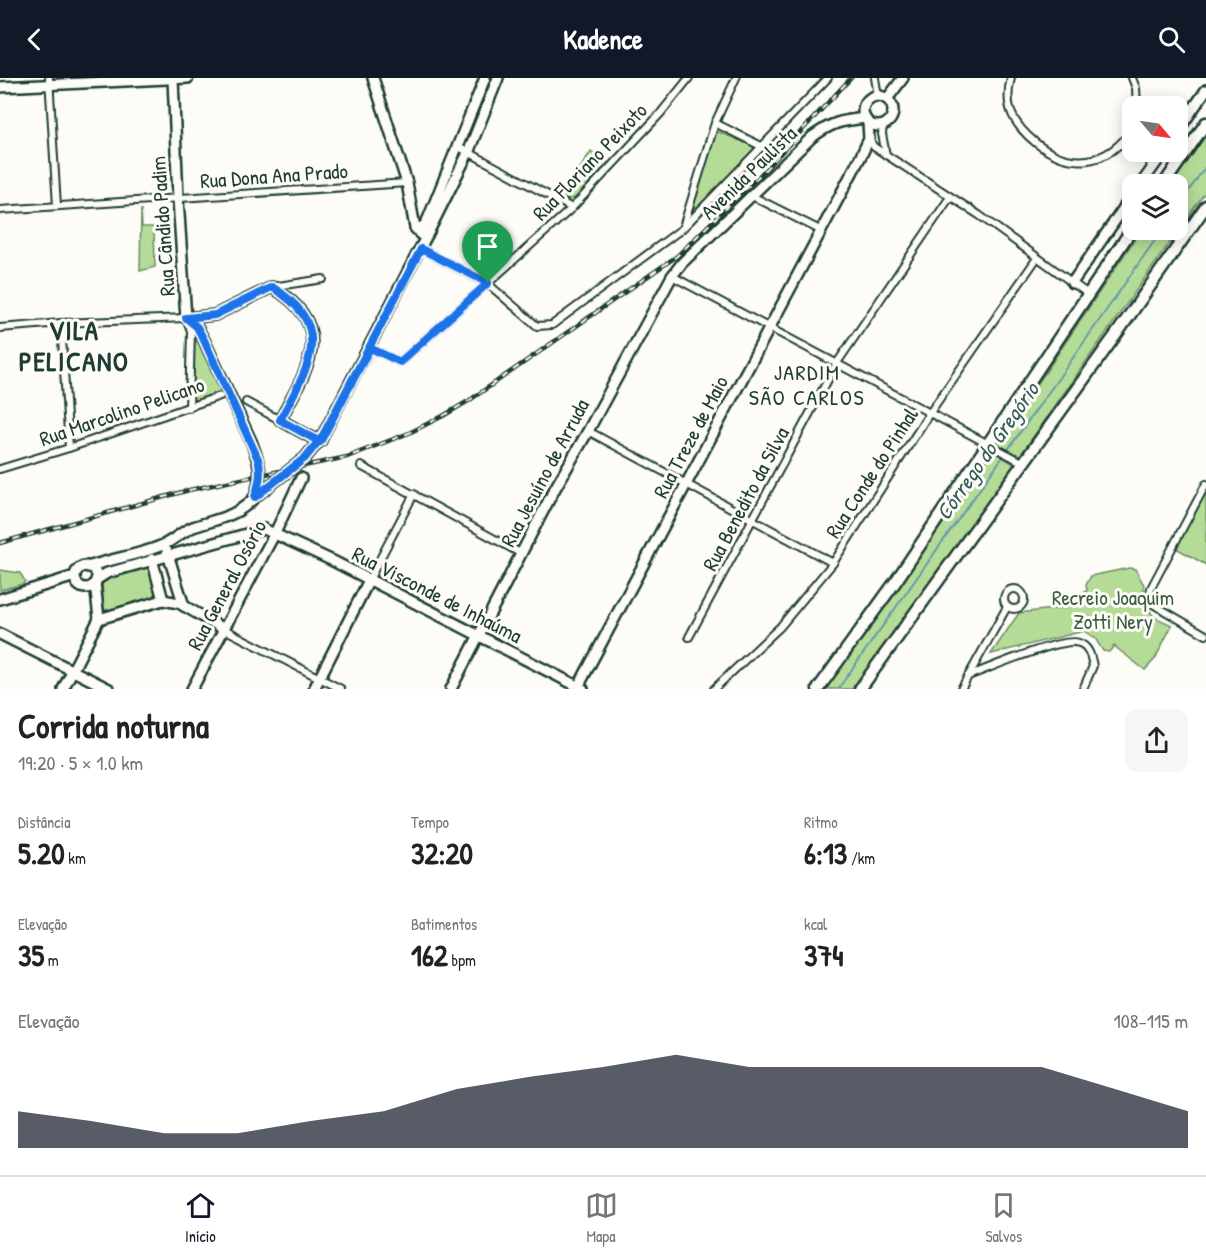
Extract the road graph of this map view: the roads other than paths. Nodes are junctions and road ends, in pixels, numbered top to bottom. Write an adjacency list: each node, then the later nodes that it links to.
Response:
1 (188, 78): 12 (street)
2 (373, 78): 34 (street)
3 (485, 78): 25 (street)
4 (498, 78): 27 (street)
5 (689, 78): 40 (street, Rua Floriano Peixoto)
6 (736, 78): 20 (street)
7 (828, 78): 26 (street, Avenida Paulista)
8 (876, 78): 17 (street)
9 (903, 78): 17 (street)
10 (1011, 78): 24 (street)
11 (1131, 78): 16 (street)
12 (173, 79): 13 (street); 37 (street, Rua Cândido Padim)
13 (50, 81): 14 (street); 38 (street)
14 (0, 87)
15 (1206, 90): 18 (street)
16 (1136, 96)
17 (883, 98): 19 (street); 22 (street)
18 (1188, 116)
19 (867, 120): 22 (street); 23 (street, Rua Treze de Maio); 35 (street, Avenida Paulista)
20 (715, 123): 26 (street); 43 (street)
21 (1206, 123): 33 (main road)
22 (883, 125): 28 (street)
23 (868, 139): 28 (street); 45 (street, Rua Treze de Maio)
24 (1121, 145)
25 (457, 146): 27 (street); 44 (street)
26 (763, 147): 43 (street, Avenida Paulista)
27 (468, 153): 40 (street); 44 (street)
28 (886, 155): 36 (street)
29 (1150, 162): 31 (street)
30 (1157, 162): 31 (street)
31 (1151, 170): 32 (street)
32 (1148, 174)
33 (1171, 174)
34 (407, 183): 37 (street, Rua Dona Ana Prado); 44 (street)
35 (752, 196): 45 (street); 49 (street, Avenida Paulista)
36 (950, 197): 48 (street); 60 (street, Rua Benedito da Silva)
37 (178, 198): 38 (street, Rua Dona Ana Prado); 55 (street, Rua Cândido Padim)
38 (57, 206): 41 (street, Rua Dona Ana Prado)
39 (1206, 206): 70 (main road)
40 (572, 208): 51 (street, Rua Floriano Peixoto)
41 (0, 210)
42 (1122, 210): 52 (street)
43 (683, 228): 51 (street, Avenida Paulista)
44 (423, 230): 47 (street, Rua General Osório); 47 (street)
45 (822, 231): 58 (street, Rua Treze de Maio)
46 (1125, 240): 54 (main road)
47 (421, 249): 51 (street); 59 (street, Rua General Osório)
48 (1037, 258): 52 (street); 64 (street, Rua Conde do Pinhal)
49 (672, 276): 58 (street); 66 (street, Rua Jesuíno de Arruda)
50 (323, 279): 53 (street)
51 (488, 283): 59 (street, Rua Floriano Peixoto)
52 (1072, 283): 54 (street)
53 (272, 287): 55 (street); 65 (street)
54 (1088, 294): 68 (main road)
55 (186, 318): 56 (street); 63 (street, Rua Cândido Padim); 77 (street, bridge)
56 (61, 323): 57 (street); 69 (street)
57 (0, 328)
58 (770, 328): 60 (street); 74 (street, Rua Treze de Maio)
59 (370, 348): 67 (street, Rua General Osório)
60 (837, 363): 64 (street); 78 (street, Rua Benedito da Silva)
61 (220, 396): 63 (street, Rua Marcolino Pelicano)
62 (246, 402): 65 (street)
63 (189, 408): 69 (street, Rua Marcolino Pelicano)
64 (929, 414): 68 (street); 84 (street, Rua Conde do Pinhal)
65 (280, 420): 67 (street)
66 (588, 431): 74 (street); 81 (street, Rua Jesuíno de Arruda)
67 (322, 438): 77 (street, Rua General Osório, bridge)
68 (990, 446): 70 (street); 110 (main road)
69 (69, 448): 72 (street, Rua Marcolino Pelicano)
70 (1018, 460): 111 (main road)
71 (361, 466): 76 (street)
72 (0, 469)
73 (301, 478): 80 (street, Rua General Osório)
74 (686, 484): 78 (street); 102 (street, Rua Treze de Maio)
75 (1206, 484): 97 (street)
76 (414, 494): 81 (street); 87 (street)
77 (255, 497): 79 (street, Rua General Osório)
78 (753, 520): 84 (street); 98 (street, Rua Benedito da Silva)
79 (188, 530): 82 (street); 85 (street, Rua General Osório)
80 (275, 533): 82 (street); 87 (street, Rua Visconde de Inhaúma); 94 (street, Rua General Osório)
81 (522, 554): 96 (street, Rua Jesuíno de Arruda)
82 (168, 555): 83 (street); 91 (street)
83 (152, 559): 88 (street); 90 (street)
84 (833, 563): 109 (street, Rua Conde do Pinhal)
85 (88, 567): 86 (street); 88 (street)
86 (75, 576): 88 (street); 89 (street)
87 (369, 580): 96 (street, Rua Visconde de Inhaúma); 101 (street)
88 (96, 581): 93 (street)
89 (0, 599)
90 (164, 600): 91 (street); 93 (street)
91 (184, 606): 94 (street)
92 (1007, 607): 100 (street)
93 (99, 619): 99 (street)
94 (224, 629): 101 (street); 105 (street, Rua General Osório)
95 (0, 634): 99 (street)
96 (478, 635): 102 (street, Rua Visconde de Inhaúma); 108 (street, Rua Jesuíno de Arruda)
97 (1206, 635)
98 (689, 637)
99 (72, 669): 103 (street); 104 (street)
100 (968, 676): 112 (street); 113 (street)
101 (320, 678): 106 (street); 107 (street)
102 (580, 688)
103 (63, 689)
104 (109, 689)
105 (192, 689)
106 (314, 689)
107 (341, 689)
108 (451, 689)
109 (714, 689)
110 (818, 689)
111 (860, 689)
112 (961, 689)
113 (1083, 689)

